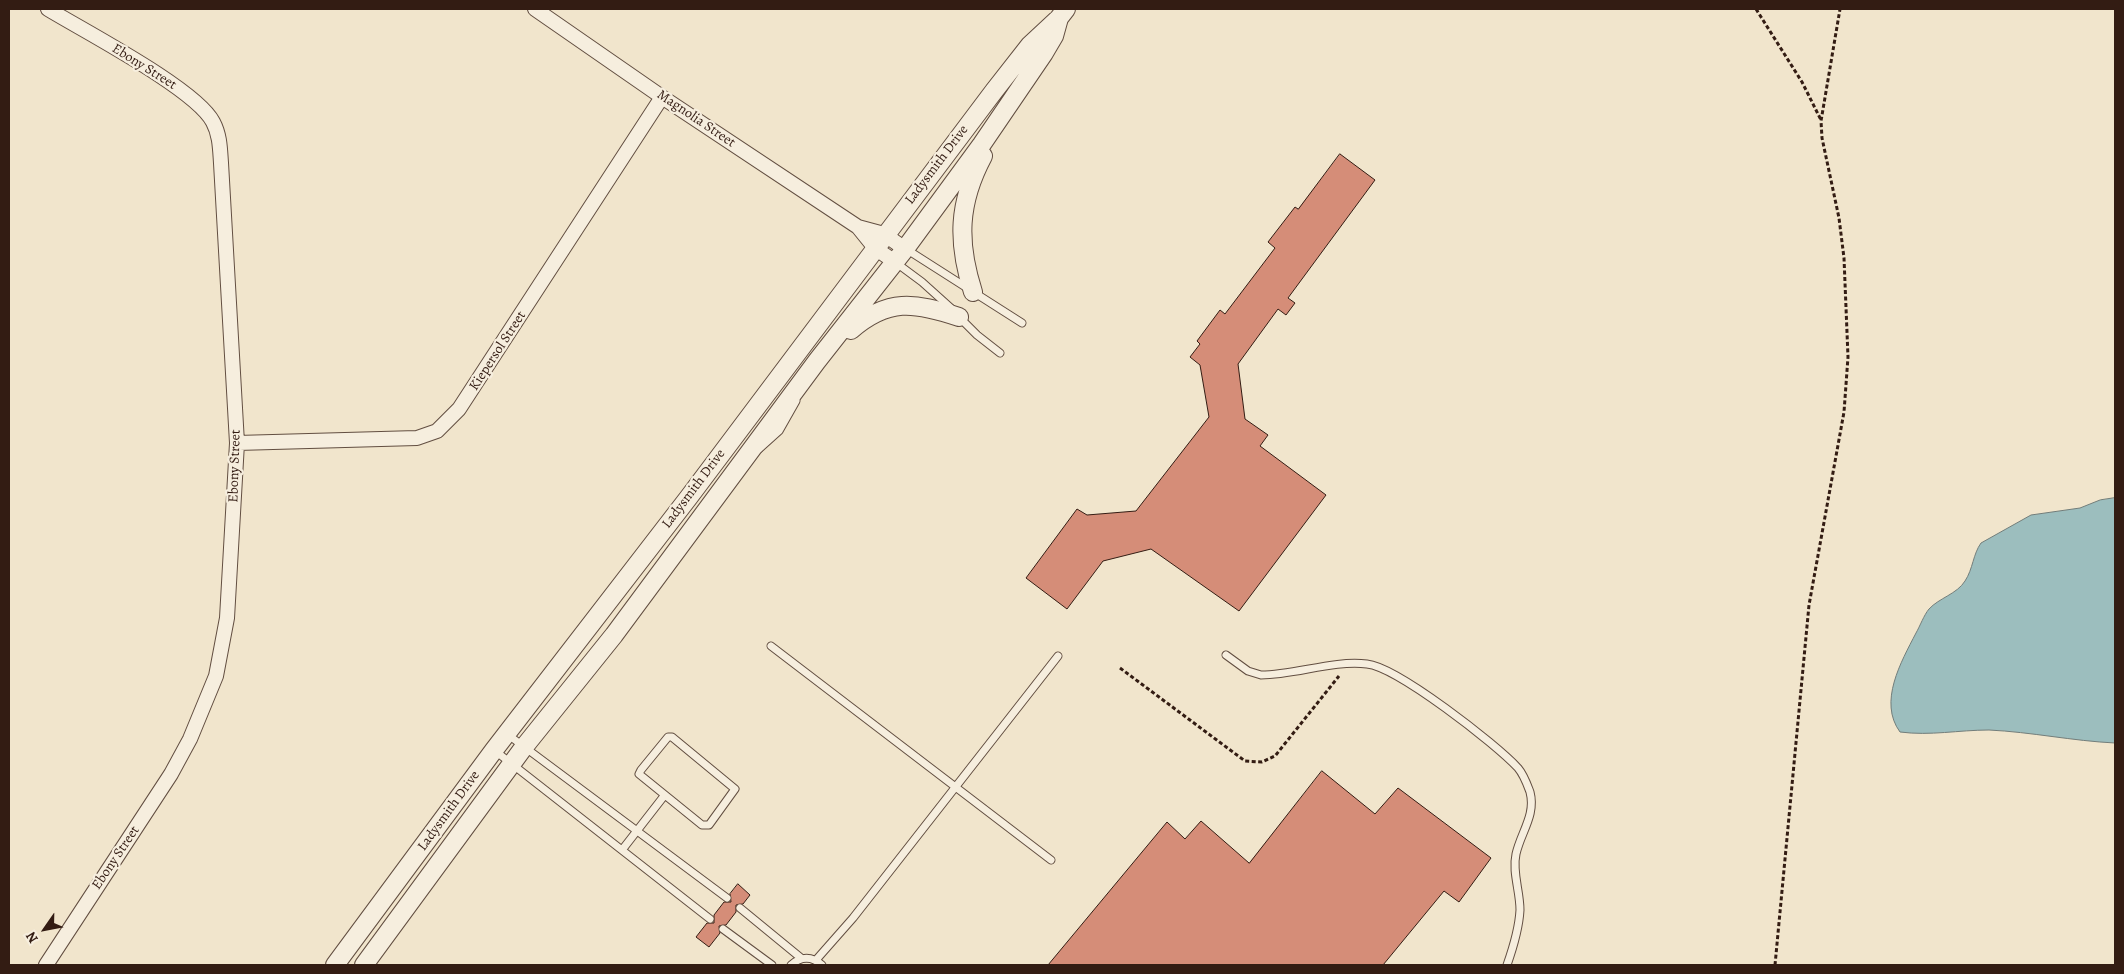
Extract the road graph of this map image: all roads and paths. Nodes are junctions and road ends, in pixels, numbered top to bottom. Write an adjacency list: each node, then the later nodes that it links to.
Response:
1 (48, 9): 16 (street, Ebony Street)
2 (535, 9): 6 (street, Magnolia Street)
3 (1756, 9): 8 (path)
4 (1840, 9): 8 (path)
5 (1063, 14): 7 (street, Ladysmith Drive); 9 (street, Ladysmith Drive)
6 (662, 97): 9 (street, Magnolia Street); 16 (street, Kiepersol Street)
7 (1006, 108): 10 (street, Ladysmith Drive); 11 (street)
8 (1821, 121): 43 (path)
9 (880, 241): 10 (street, Magnolia Street); 22 (street, Ladysmith Drive)
10 (900, 255): 11 (lane); 12 (lane); 15 (street, Ladysmith Drive)
11 (973, 292): 13 (lane)
12 (959, 316): 14 (lane); 15 (street)
13 (1022, 323)
14 (1000, 353)
15 (817, 361): 23 (street, Ladysmith Drive)
16 (237, 443): 37 (street, Ebony Street)
17 (770, 646): 26 (lane)
18 (1226, 654): 20 (lane)
19 (1058, 656): 26 (lane)
20 (1349, 664): 21 (path); 42 (lane)
21 (1120, 668)
22 (507, 734): 23 (lane); 24 (street, Ladysmith Drive)
23 (524, 746): 25 (street, Ladysmith Drive); 28 (lane)
24 (494, 750): 25 (lane); 38 (street, Ladysmith Drive)
25 (512, 764): 29 (lane); 39 (street, Ladysmith Drive)
26 (954, 787): 30 (lane); 36 (lane)
27 (664, 796): 27 (lane); 28 (lane)
28 (637, 830): 29 (lane); 31 (lane)
29 (622, 850): 33 (lane)
30 (1051, 860)
31 (727, 898)
32 (740, 908): 35 (lane)
33 (710, 919)
34 (723, 929): 40 (lane)
35 (801, 958): 36 (lane); 41 (lane)
36 (819, 963)
37 (46, 965)
38 (335, 965)
39 (364, 965)
40 (772, 965)
41 (791, 965)
42 (1507, 965)
43 (1775, 965)

